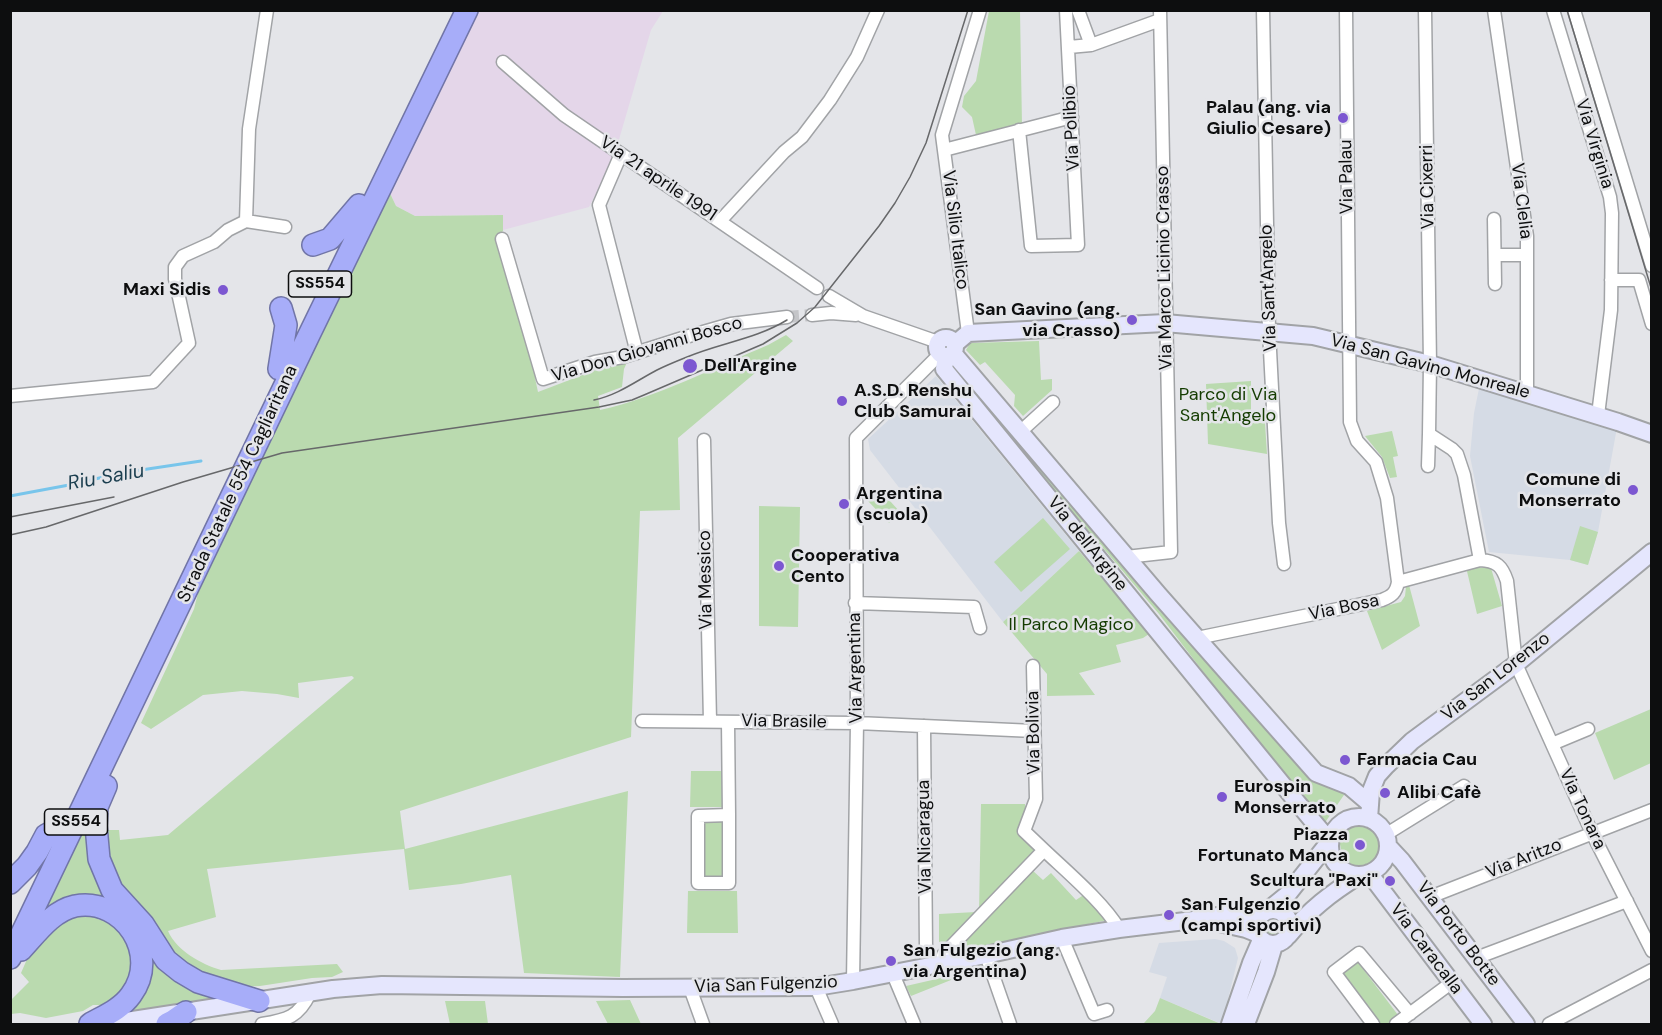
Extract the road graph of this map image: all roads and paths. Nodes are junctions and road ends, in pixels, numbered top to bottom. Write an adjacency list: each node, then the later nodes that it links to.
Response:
1 (267, 10): 24 (street)
2 (454, 10): 22 (highway, Strada Statale 554 Cagliaritana / SS554)
3 (468, 10): 56 (highway, Strada Statale 554 Cagliaritana / SS554)
4 (878, 10): 25 (street)
5 (980, 10): 20 (street)
6 (1066, 10): 16 (street, Via Polibio)
7 (1078, 10): 15 (street)
8 (1263, 10): 42 (street, Via Sant'Angelo)
9 (1346, 10): 43 (street, Via Palau)
10 (1425, 10): 46 (street, Via Cixerri)
11 (1494, 10): 30 (street, Via Clelia)
12 (1553, 10): 32 (street, Via Virginia)
13 (1574, 10): 31 (street, Via Virginia)
14 (1160, 15): 15 (street); 40 (street, Via Marco Licinio Crasso)
15 (1091, 45): 16 (street)
16 (1069, 47): 18 (street, Via Polibio)
17 (503, 62): 21 (street, Via 21 aprile 1991)
18 (1072, 117): 19 (street, Via Silio Italico); 19 (street, Via Polibio)
19 (1019, 130): 20 (street, Via Silio Italico)
20 (944, 150): 44 (street, Via Silio Italico)
21 (621, 154): 25 (street, Via 21 aprile 1991); 45 (street)
22 (359, 205): 28 (highway); 47 (highway, Strada Statale 554 Cagliaritana / SS554)
23 (1494, 219): 29 (street)
24 (246, 221): 26 (street); 49 (street)
25 (720, 221): 34 (street, Via 21 aprile 1991)
26 (285, 227)
27 (501, 239): 45 (street, Via Don Giovanni Bosco)
28 (313, 245)
29 (1495, 255): 30 (street); 33 (street)
30 (1527, 255): 48 (street, Via Clelia)
31 (1652, 266)
32 (1611, 280): 41 (street); 51 (street, Via Virginia)
33 (1495, 284)
34 (818, 288)
35 (829, 296): 38 (street)
36 (281, 308): 47 (highway)
37 (812, 315): 38 (street)
38 (863, 316): 44 (street)
39 (787, 317): 45 (street, Via Don Giovanni Bosco)
40 (1165, 323): 42 (street, Via San Gavino Monreale); 44 (street, Via San Gavino Monreale); 60 (street, Via Marco Licinio Crasso)
41 (1652, 324)
42 (1269, 332): 43 (street, Via San Gavino Monreale); 62 (street, Via Sant'Angelo)
43 (1349, 344): 46 (street, Via San Gavino Monreale); 63 (street, Via Palau)
44 (950, 347): 52 (street, Via dell'Argine); 64 (street, Via Argentina); 84 (street, Via dell'Argine)
45 (637, 353)
46 (1430, 364): 48 (street, Via San Gavino Monreale); 53 (street, Via Cixerri)
47 (279, 369): 56 (highway, Strada Statale 554 Cagliaritana / SS554)
48 (1527, 394): 51 (street, Via San Gavino Monreale)
49 (10, 396)
50 (1053, 402): 52 (street)
51 (1598, 416): 54 (street, Via San Gavino Monreale)
52 (1020, 432): 60 (street, Via dell'Argine)
53 (1429, 434): 57 (street, Via Cixerri); 61 (street)
54 (1652, 434)
55 (704, 440): 71 (street, Via Messico)
56 (249, 449): 58 (highway, Strada Statale 554 Cagliaritana / SS554)
57 (1428, 466)
58 (235, 478): 69 (highway, Strada Statale 554 Cagliaritana / SS554); 82 (highway, Strada Statale 554 Cagliaritana / SS554)
59 (1652, 552): 67 (street, Via San Lorenzo)
60 (1126, 557): 66 (street, Via dell'Argine)
61 (1480, 560): 63 (street, Via Bosa); 67 (street, Via Tonara)
62 (1284, 564)
63 (1398, 582): 66 (street, Via Bosa)
64 (855, 603): 65 (street); 73 (street, Via Argentina)
65 (980, 628)
66 (1197, 638): 80 (street, Via dell'Argine)
67 (1516, 664): 77 (street, Via Tonara); 80 (street, Via San Lorenzo)
68 (1033, 666): 76 (street, Via Bolivia)
69 (141, 686): 102 (highway, Strada Statale 554 Cagliaritana / SS554); 112 (highway)
70 (642, 721): 71 (street, Via Brasile)
71 (710, 721): 72 (street, Via Brasile)
72 (728, 722): 73 (street, Via Brasile); 81 (street)
73 (857, 723): 74 (street, Via Brasile); 107 (street, Via Argentina)
74 (924, 726): 76 (street, Via Brasile); 98 (street, Via Nicaragua)
75 (1588, 729): 77 (street)
76 (1034, 731): 86 (street, Via Bolivia)
77 (1552, 744): 83 (street, Via Tonara)
78 (1464, 786): 85 (street)
79 (1652, 810): 83 (street, Via Aritzo)
80 (1369, 811): 84 (street); 85 (street)
81 (729, 815): 81 (street)
82 (61, 827): 88 (highway); 95 (highway, Strada Statale 554 Cagliaritana / SS554)
83 (1592, 833): 89 (street, Via Aritzo); 90 (street, Via Tonara)
84 (1330, 840): 87 (street); 91 (street)
85 (1387, 840): 87 (street); 89 (street, Via Porto Botte)
86 (1044, 850): 94 (street); 104 (street)
87 (1364, 874): 97 (street); 108 (street, Via Caracalla)
88 (10, 882)
89 (1430, 897): 101 (street, Via Porto Botte)
90 (1627, 901): 99 (street, Via Tonara); 101 (street)
91 (1265, 912): 92 (street, Via San Fulgenzio); 97 (street); 97 (street)
92 (1202, 919): 93 (street, Via San Fulgenzio); 94 (street, Via San Fulgenzio)
93 (1218, 923): 97 (street, Via San Fulgenzio); 103 (street)
94 (1119, 929): 96 (street, Via San Fulgenzio)
95 (10, 933)
96 (1062, 938): 100 (street, Via San Fulgenzio); 113 (street)
97 (1269, 939): 103 (street); 125 (street)
98 (926, 948)
99 (1652, 951)
100 (986, 955): 104 (street, Via San Fulgenzio); 123 (street)
101 (1476, 957): 129 (street, Via Porto Botte)
102 (10, 959): 116 (highway)
103 (1251, 963): 124 (street)
104 (943, 964): 106 (street, Via San Fulgenzio)
105 (1652, 970): 130 (street)
106 (893, 974): 107 (street, Via San Fulgenzio); 122 (street)
107 (853, 981): 109 (street, Via San Fulgenzio)
108 (1450, 982): 115 (street); 128 (street, Via Caracalla)
109 (816, 987): 110 (street, Via San Fulgenzio); 121 (street)
110 (690, 988): 111 (street, Via San Fulgenzio); 120 (street)
111 (313, 993): 112 (street, Via San Fulgenzio); 119 (street)
112 (259, 1001): 114 (street, Via San Fulgenzio)
113 (1107, 1010)
114 (186, 1012): 117 (street, Via San Fulgenzio); 118 (highway)
115 (1410, 1014): 126 (street); 127 (street)
116 (90, 1024)
117 (107, 1024)
118 (167, 1024)
119 (262, 1024)
120 (703, 1024)
121 (832, 1024)
122 (914, 1024)
123 (1010, 1024)
124 (1230, 1024)
125 (1246, 1024)
126 (1373, 1024)
127 (1396, 1024)
128 (1483, 1024)
129 (1526, 1024)
130 (1549, 1024)

